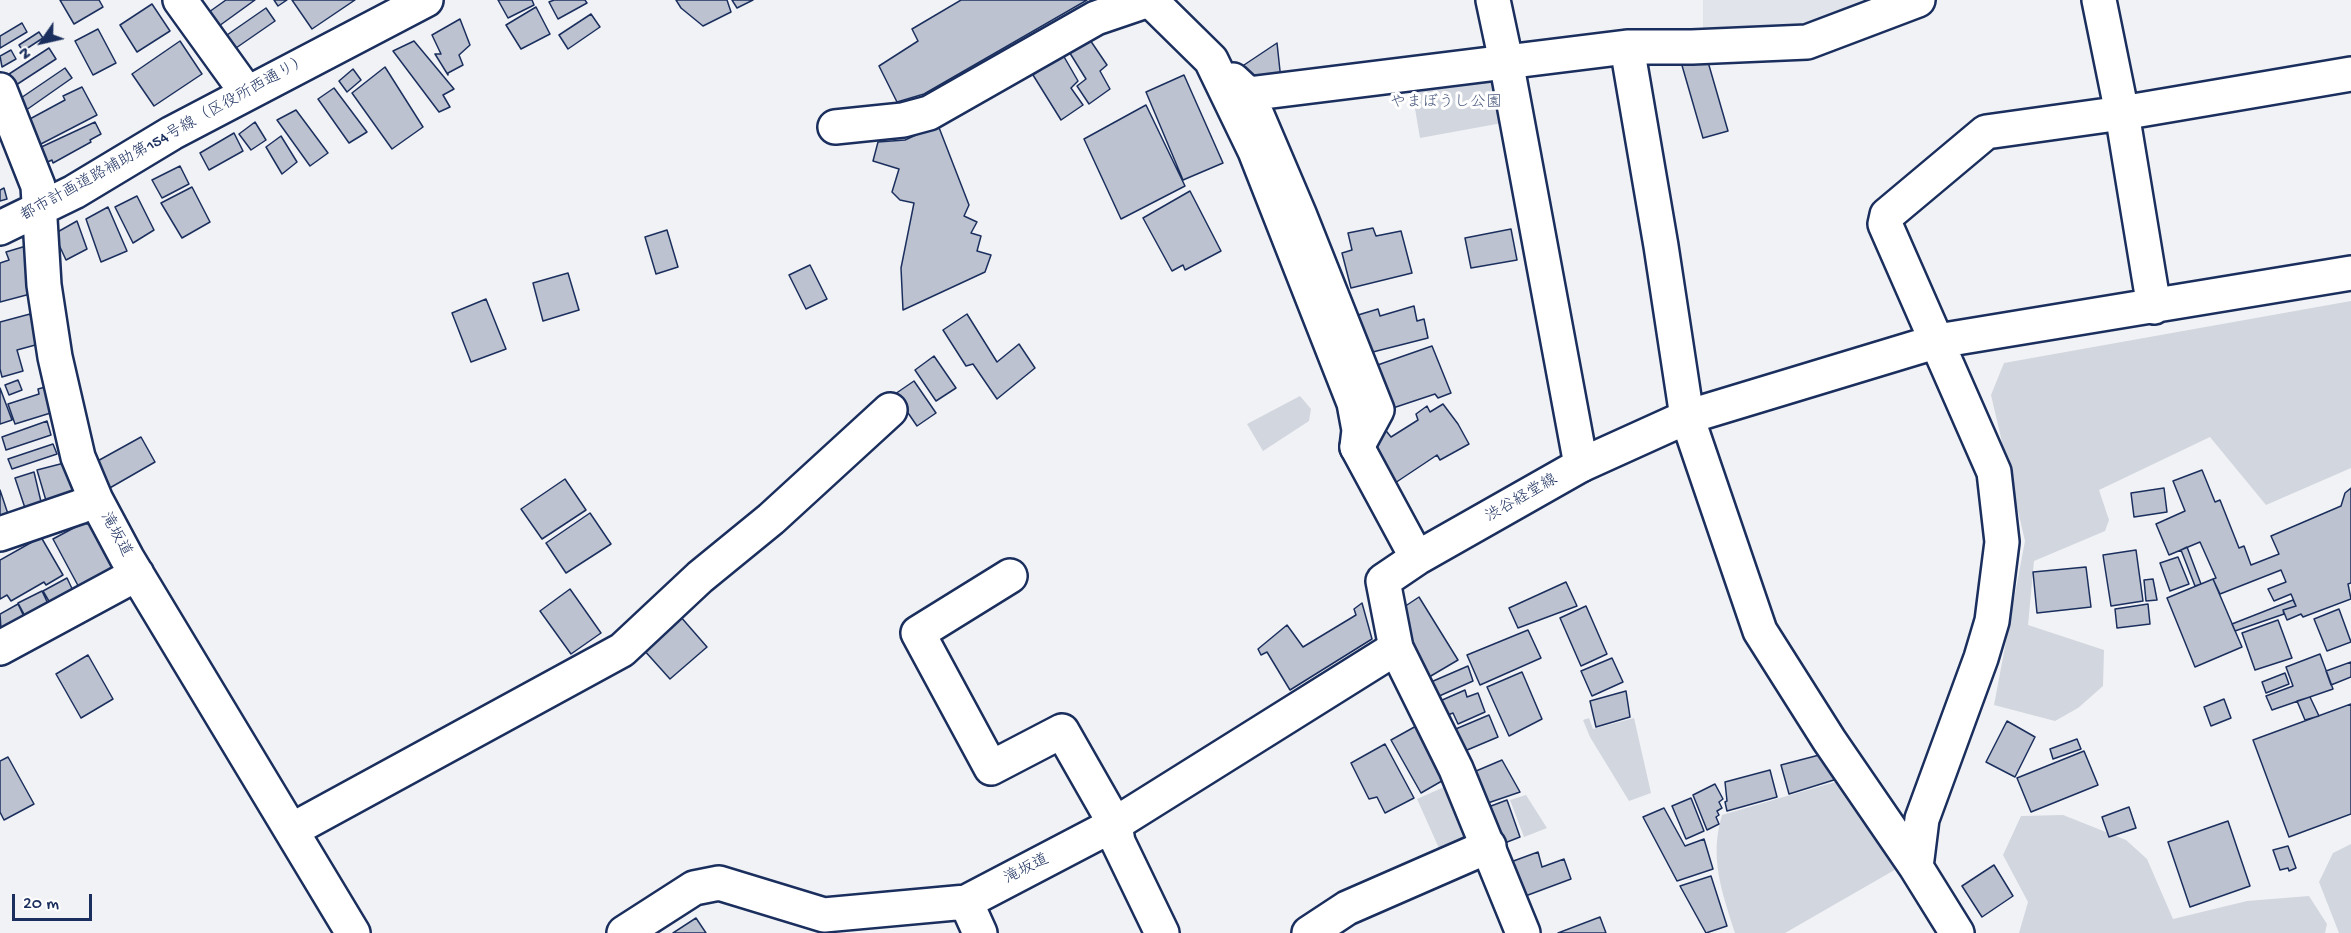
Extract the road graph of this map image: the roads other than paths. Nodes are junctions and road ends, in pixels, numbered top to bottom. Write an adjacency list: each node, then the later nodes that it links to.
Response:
1 (180, 0): 13 (street)
2 (426, 0): 7 (street, 都市計画道路補助第154号線（区役所西通り）)
3 (1150, 0): 9 (street); 16 (street)
4 (1493, 0): 10 (street)
5 (1918, 0): 8 (street)
6 (2099, 0): 15 (street)
7 (381, 10): 13 (street, 都市計画道路補助第154号線（区役所西通り）)
8 (1627, 47): 10 (street); 23 (street)
9 (1211, 60): 14 (street); 24 (street)
10 (1506, 61): 14 (street); 25 (street)
11 (2351, 74): 15 (street)
12 (0, 90): 17 (street, 滝坂道)
13 (247, 93): 17 (street, 都市計画道路補助第154号線（区役所西通り）)
14 (1248, 94): 24 (street)
15 (2122, 113): 20 (street); 21 (street)
16 (835, 127)
17 (41, 210): 18 (street, 都市計画道路補助第154号線（区役所西通り）); 26 (street, 滝坂道)
18 (0, 228)
19 (2351, 273): 20 (street, 渋谷経堂線)
20 (2154, 307): 21 (street, 渋谷経堂線)
21 (1938, 341): 23 (street, 渋谷経堂線); 36 (street)
22 (890, 410): 34 (street)
23 (1687, 417): 25 (street, 渋谷経堂線); 36 (street)
24 (1357, 447): 28 (street)
25 (1581, 465): 28 (street, 渋谷経堂線)
26 (96, 500): 27 (street); 29 (street, 滝坂道)
27 (0, 534)
28 (1417, 558): 32 (street, 渋谷経堂線)
29 (137, 574): 31 (street); 34 (street, 滝坂道)
30 (1010, 576): 33 (street)
31 (0, 648)
32 (1396, 648): 33 (street, 滝坂道); 35 (street, 渋谷経堂線)
33 (1115, 824): 37 (street, 滝坂道); 41 (street)
34 (292, 830): 38 (street, 滝坂道)
35 (1489, 846): 42 (street); 43 (street, 渋谷経堂線)
36 (1916, 867): 44 (street)
37 (966, 902): 39 (street, 滝坂道); 40 (street)
38 (353, 933)
39 (624, 933)
40 (980, 933)
41 (1162, 933)
42 (1309, 933)
43 (1523, 933)
44 (1957, 933)

